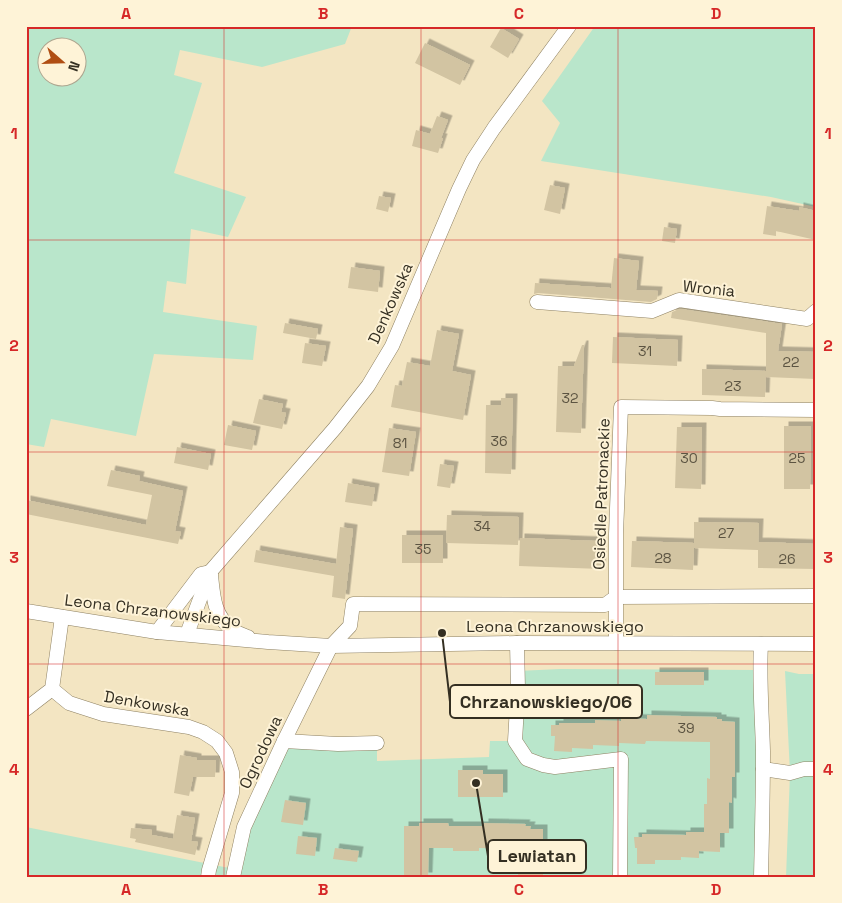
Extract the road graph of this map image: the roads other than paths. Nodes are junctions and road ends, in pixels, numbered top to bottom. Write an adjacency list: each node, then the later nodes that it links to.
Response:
1 (569, 26): 5 (street, Denkowska)
2 (537, 302): 3 (street, Wronia)
3 (816, 311)
4 (816, 410): 7 (street, Osiedle Patronackie)
5 (210, 572): 10 (street, Denkowska); 11 (street, Denkowska); 12 (street)
6 (816, 596): 7 (street)
7 (616, 597): 14 (street, Osiedle Patronackie); 17 (street, Ogrodowa)
8 (26, 611): 9 (street, Leona Chrzanowskiego)
9 (62, 617): 10 (street, Leona Chrzanowskiego); 18 (street)
10 (158, 632): 11 (street, Leona Chrzanowskiego)
11 (187, 634): 12 (street, Leona Chrzanowskiego)
12 (256, 641): 17 (street, Leona Chrzanowskiego)
13 (517, 642): 14 (street, Leona Chrzanowskiego); 17 (street, Leona Chrzanowskiego); 26 (street)
14 (616, 643): 15 (street, Leona Chrzanowskiego)
15 (761, 644): 16 (street, Leona Chrzanowskiego); 22 (street)
16 (816, 644)
17 (331, 646): 20 (street, Ogrodowa)
18 (52, 689): 19 (street); 24 (street, Denkowska)
19 (26, 708)
20 (284, 740): 21 (street); 25 (street, Ogrodowa)
21 (377, 743)
22 (763, 769): 23 (street); 27 (street)
23 (816, 769)
24 (208, 877)
25 (233, 877)
26 (620, 877)
27 (761, 877)

